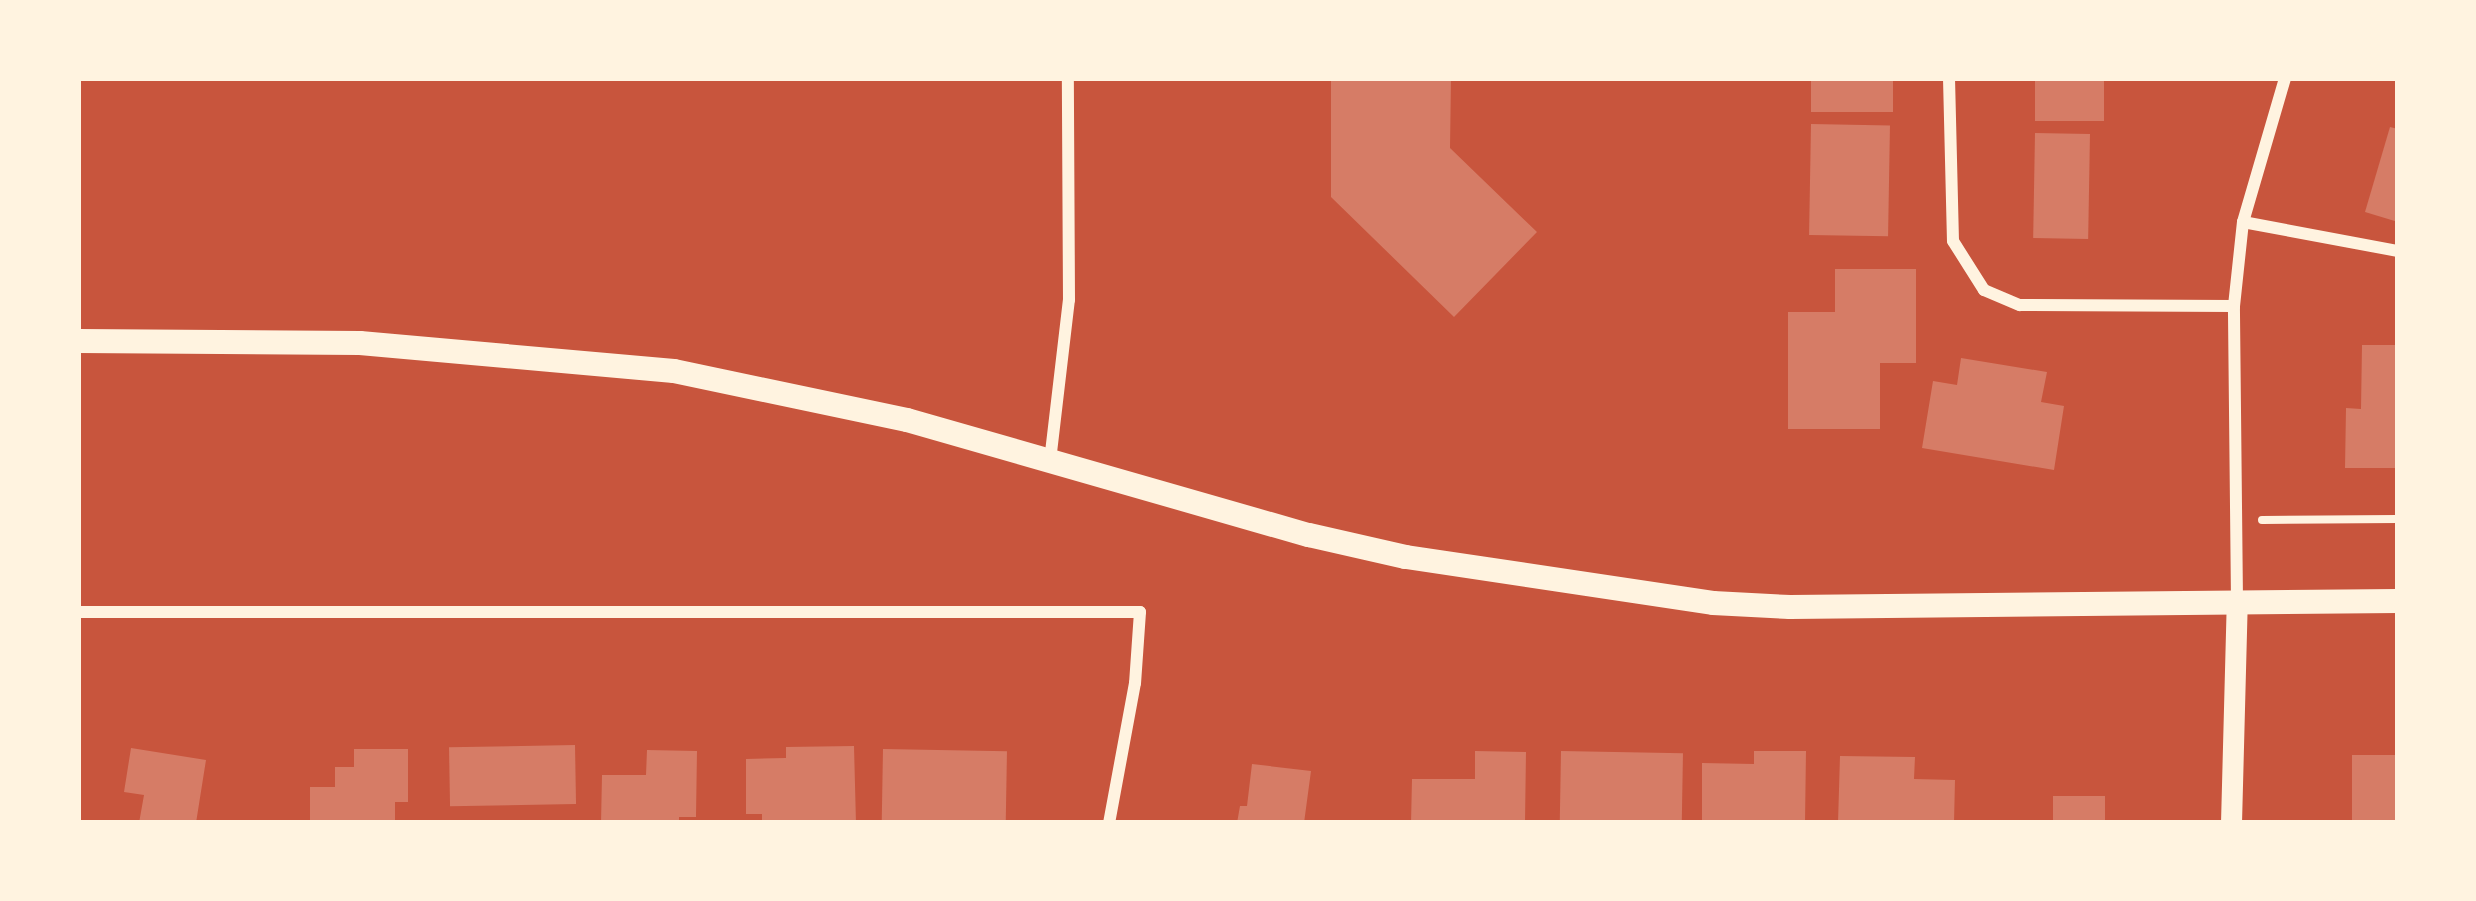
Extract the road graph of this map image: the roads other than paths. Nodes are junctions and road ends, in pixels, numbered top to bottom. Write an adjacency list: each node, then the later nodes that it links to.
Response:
1 (1069, 78): 8 (street)
2 (1949, 78): 6 (street)
3 (2284, 78): 4 (street)
4 (2243, 222): 5 (street); 6 (street)
5 (2398, 251)
6 (2234, 306): 9 (street)
7 (78, 341): 8 (main road)
8 (1050, 461): 9 (main road)
9 (2237, 601): 10 (main road); 13 (street)
10 (2398, 601)
11 (78, 612): 12 (street)
12 (1109, 823)
13 (2231, 823)

